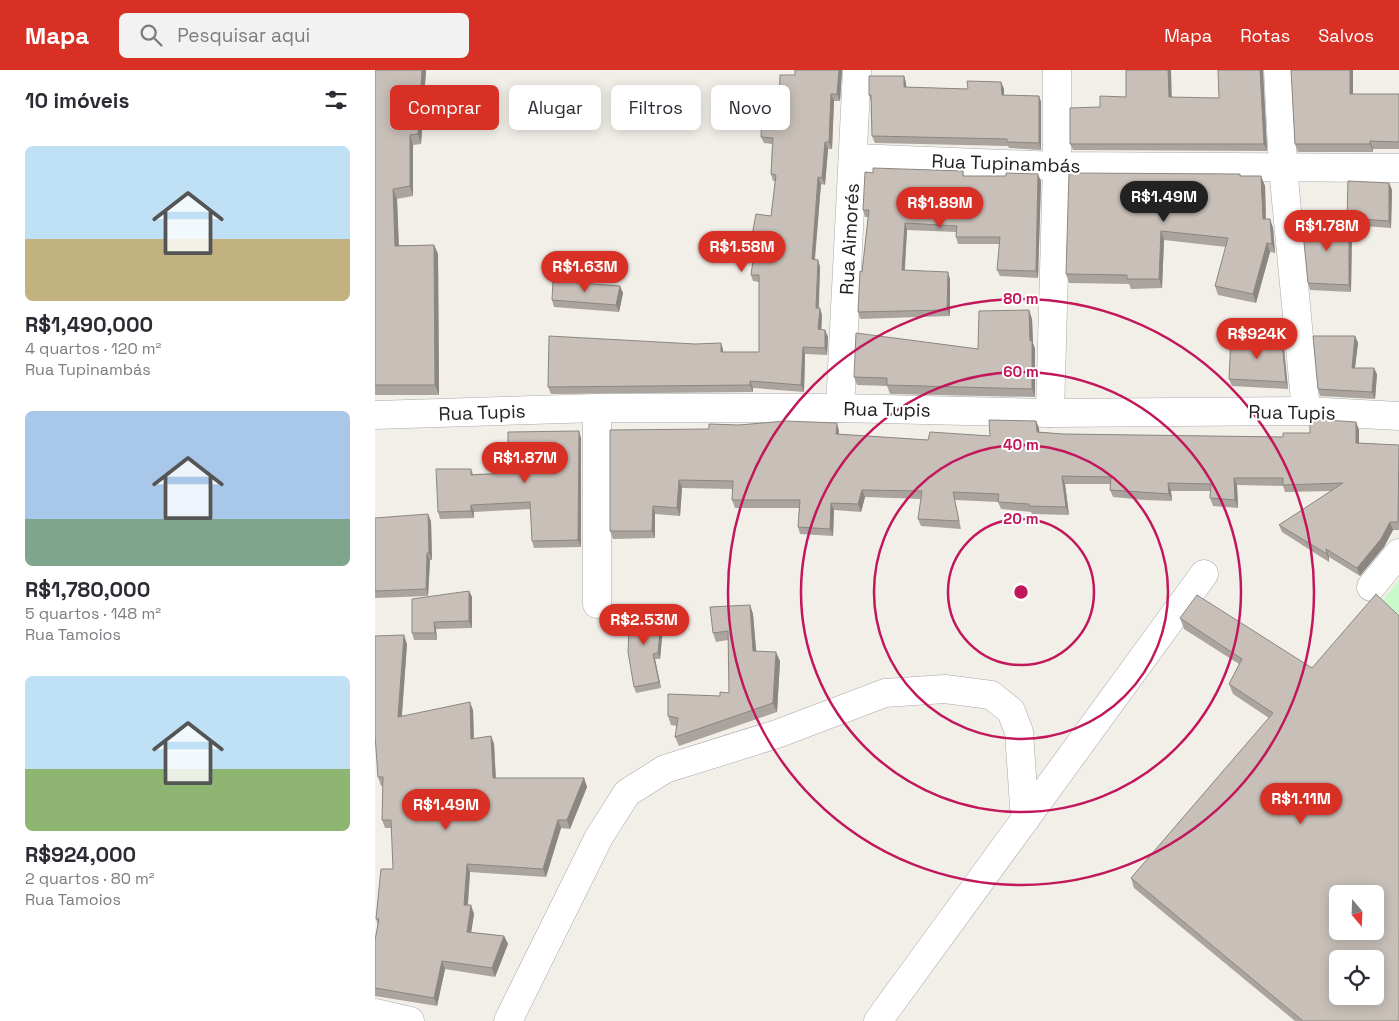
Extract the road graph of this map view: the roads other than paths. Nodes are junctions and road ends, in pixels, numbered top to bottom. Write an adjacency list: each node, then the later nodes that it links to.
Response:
1 (857, 70): 4 (street, Rua Aimorés)
2 (1057, 70): 5 (street)
3 (1279, 70): 6 (street)
4 (854, 158): 5 (street, Rua Tupinambás); 9 (street, Rua Aimorés)
5 (1057, 166): 6 (street, Rua Tupinambás); 11 (street)
6 (1283, 168): 7 (street, Rua Tupinambás); 10 (street)
7 (1399, 168)
8 (597, 408): 9 (street, Rua Tupis); 12 (street, Rua Tupis); 17 (street)
9 (840, 408): 11 (street, Rua Tupis)
10 (1306, 411): 11 (street, Rua Tupis); 13 (street, Rua Tupis)
11 (1050, 413)
12 (375, 415)
13 (1399, 416)
14 (1399, 553): 16 (street)
15 (1204, 574): 18 (street)
16 (1371, 587)
17 (597, 604)
18 (1025, 820): 21 (street); 22 (street)
19 (375, 1013): 20 (street)
20 (410, 1021)
21 (508, 1021)
22 (878, 1021)

